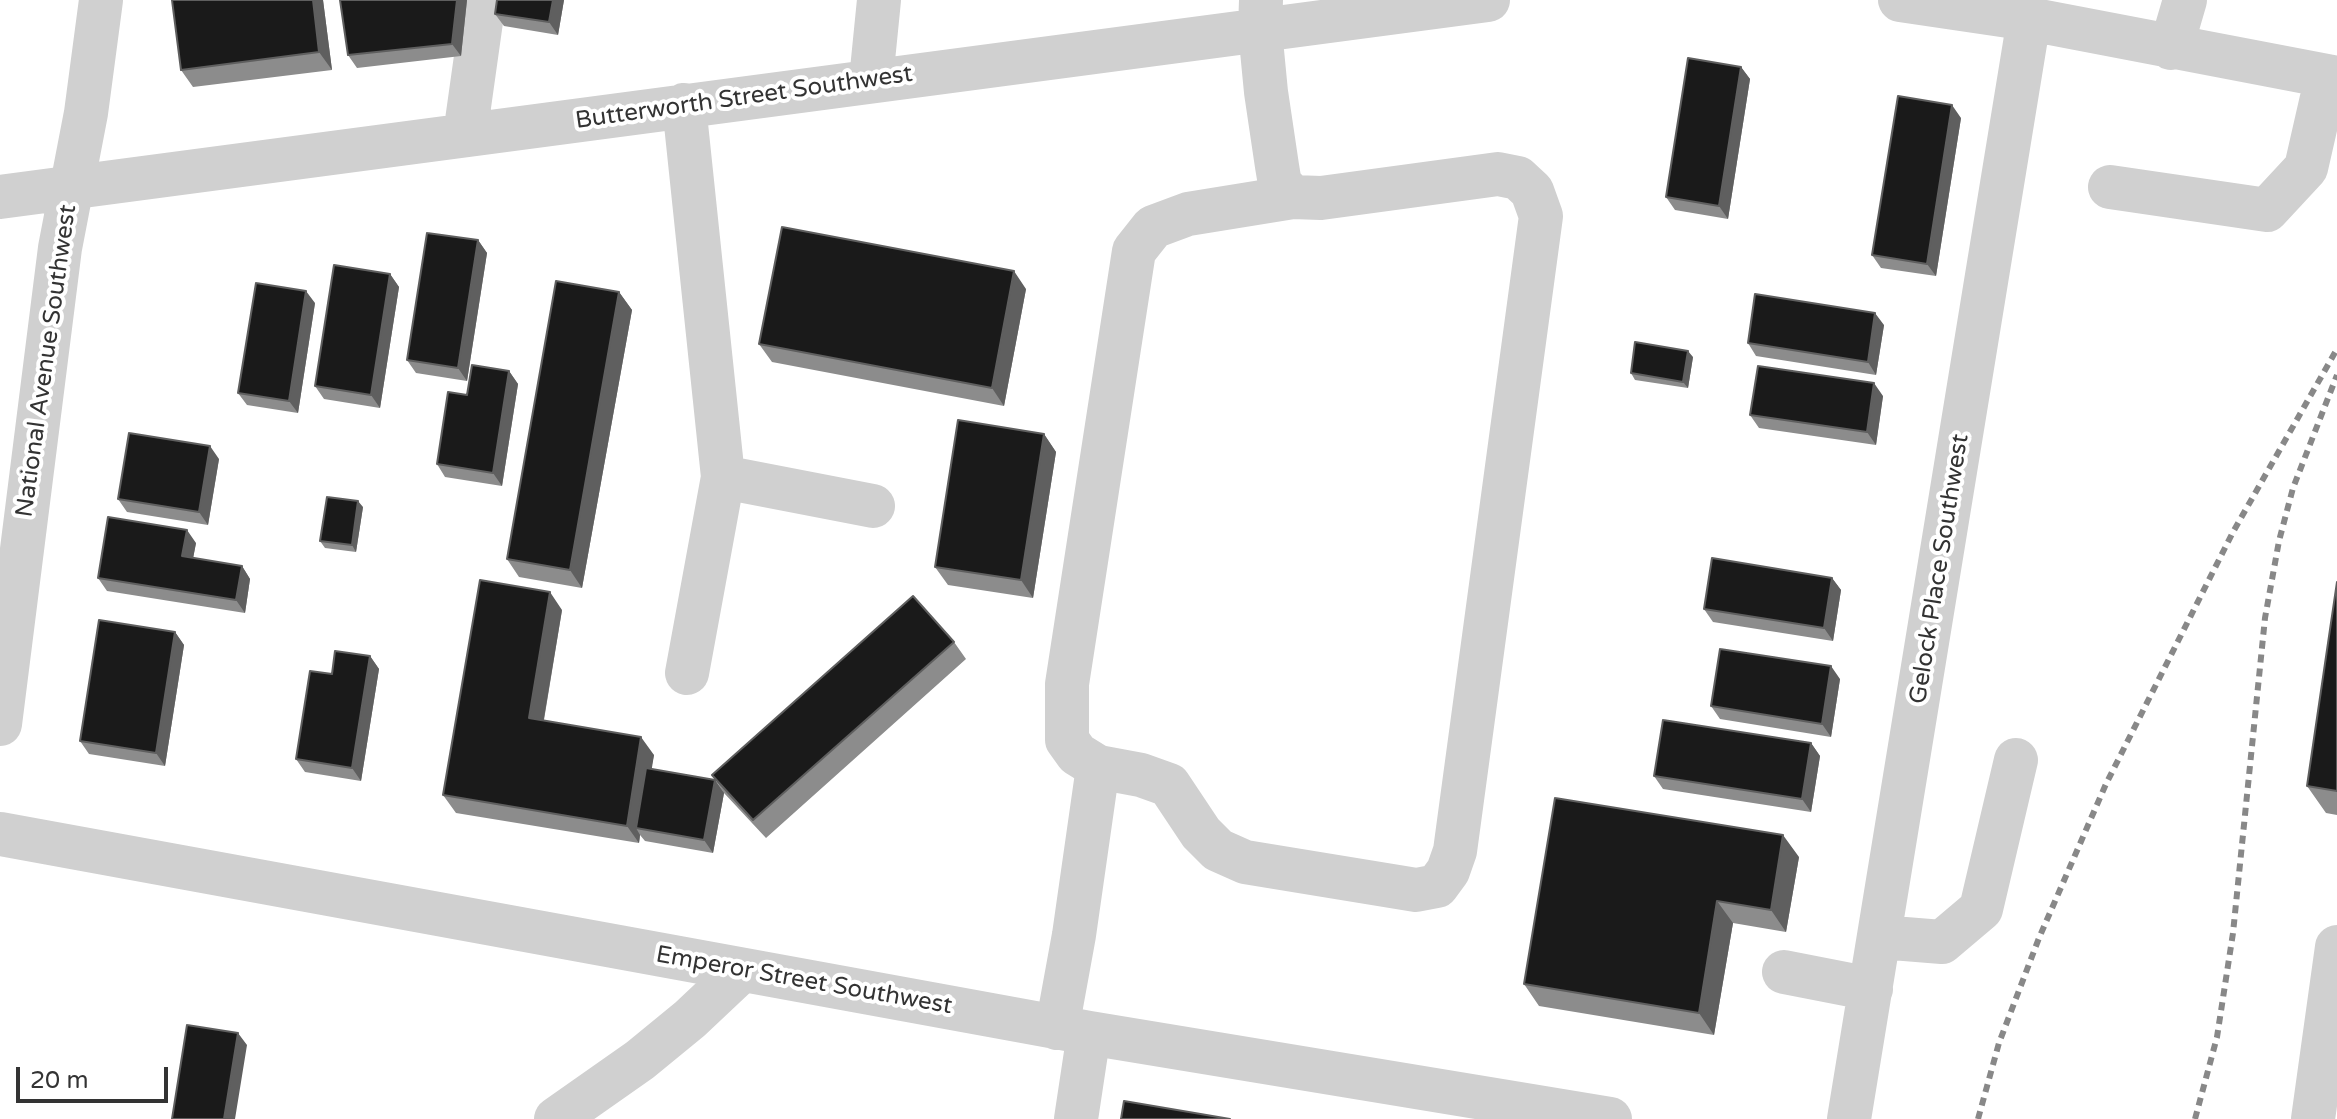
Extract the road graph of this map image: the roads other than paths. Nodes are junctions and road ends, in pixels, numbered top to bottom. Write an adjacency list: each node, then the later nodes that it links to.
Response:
1 (101, 0): 14 (street, National Avenue Southwest)
2 (484, 0): 13 (street)
3 (879, 0): 11 (street)
4 (1488, 0): 7 (street, Butterworth Street Southwest)
5 (1906, 0): 8 (street)
6 (2185, 0): 9 (street)
7 (1260, 15): 11 (street, Butterworth Street Southwest); 17 (street)
8 (2029, 19): 9 (street); 25 (street, Gelock Place Southwest)
9 (2171, 48): 10 (street)
10 (2332, 77): 15 (street)
11 (871, 80): 12 (street, Butterworth Street Southwest)
12 (684, 105): 13 (street, Butterworth Street Southwest); 18 (street)
13 (465, 135): 14 (street, Butterworth Street Southwest)
14 (71, 187): 16 (street, Butterworth Street Southwest); 21 (street, National Avenue Southwest)
15 (2110, 187)
16 (0, 197)
17 (1293, 197): 23 (street); 23 (street)
18 (723, 477): 19 (street); 20 (street)
19 (873, 506)
20 (687, 673)
21 (0, 724)
22 (2016, 760): 25 (street)
23 (1098, 767): 30 (street)
24 (0, 834): 27 (street, Emperor Street Southwest)
25 (1880, 937): 29 (street, Gelock Place Southwest)
26 (2337, 947): 35 (street)
27 (742, 970): 30 (street, Emperor Street Southwest); 31 (street)
28 (1784, 972): 29 (street)
29 (1871, 989): 34 (street, Gelock Place Southwest)
30 (1073, 1030): 32 (street); 33 (street, Emperor Street Southwest)
31 (556, 1119)
32 (1076, 1119)
33 (1610, 1119)
34 (1849, 1119)
35 (2313, 1119)

